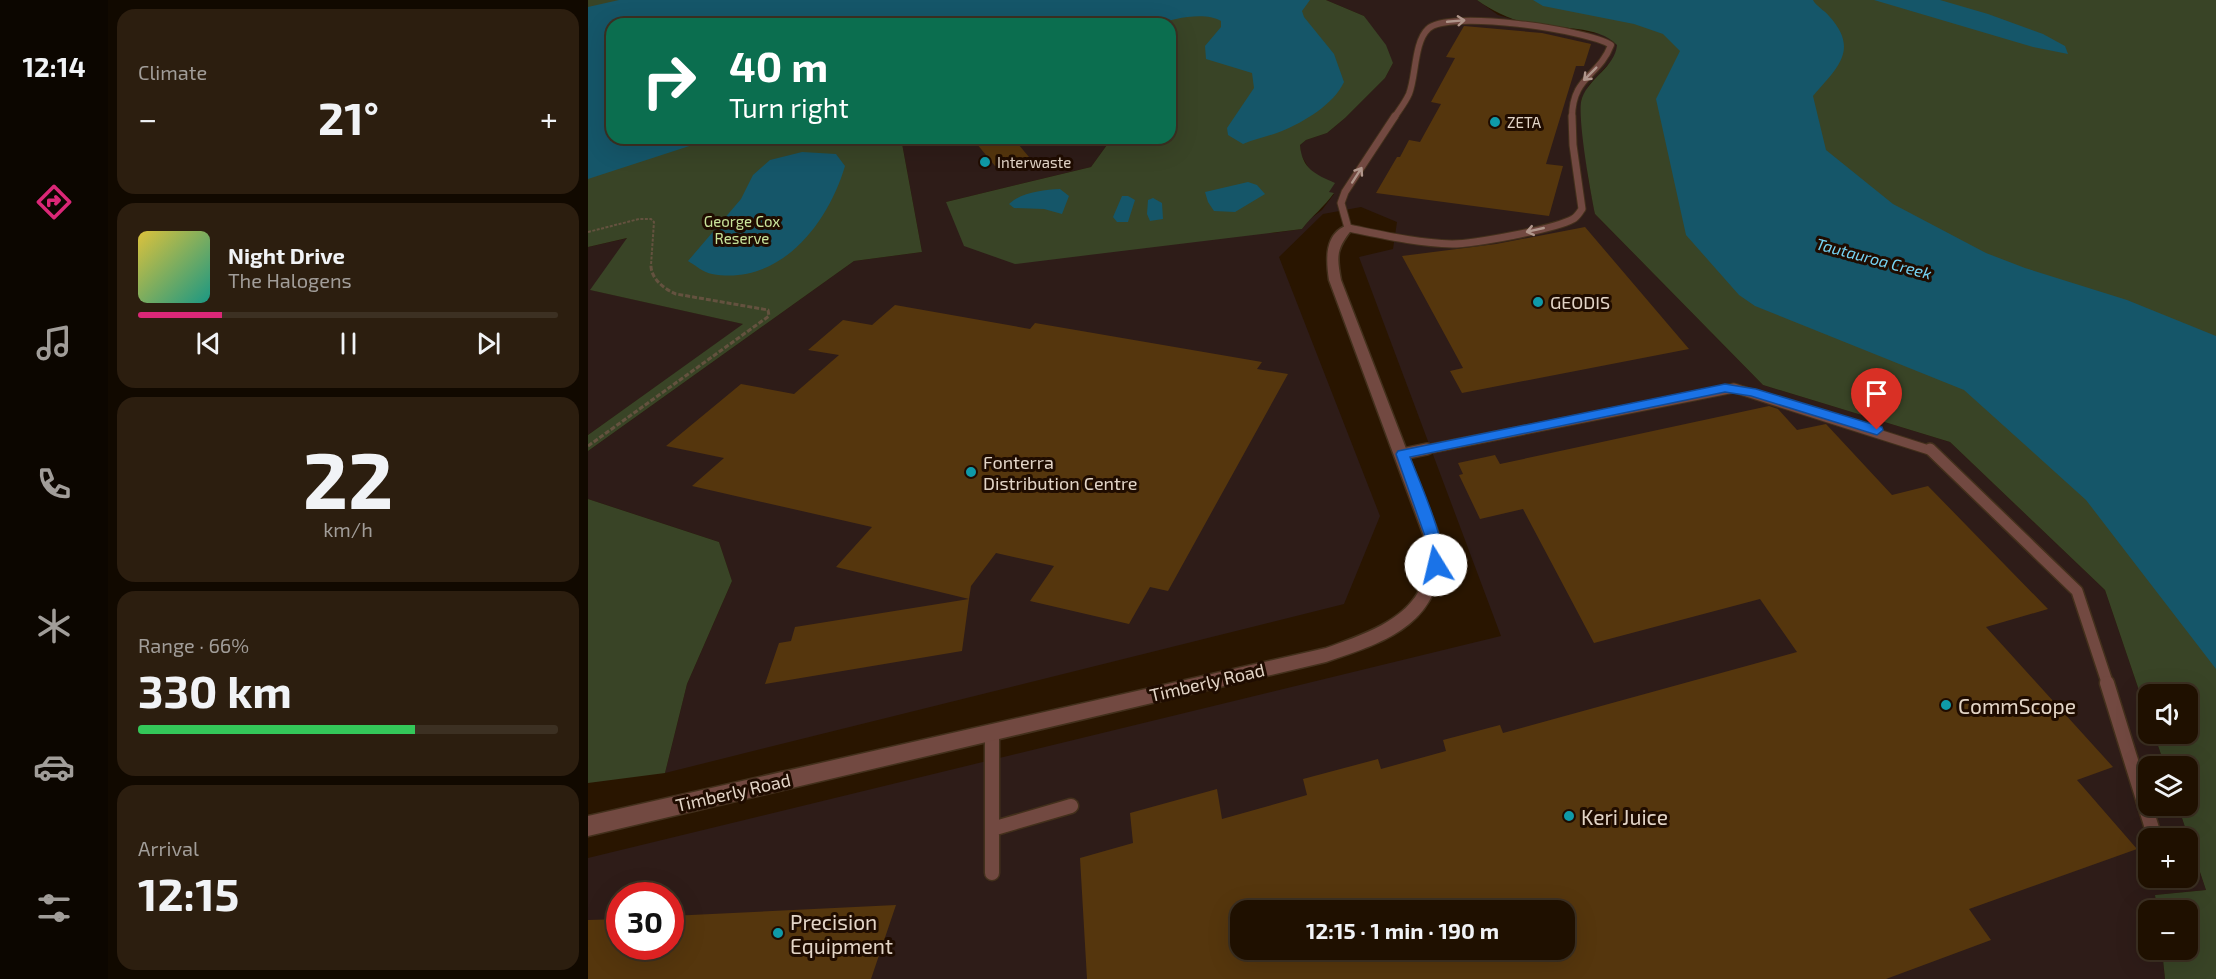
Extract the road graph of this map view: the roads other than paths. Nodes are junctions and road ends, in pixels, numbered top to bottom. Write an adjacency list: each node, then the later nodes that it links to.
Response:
1 (1348, 228): 1 (lane, one-way to 1); 2 (street, Timberly Road)
2 (1402, 454): 3 (street, Timberly Road); 6 (lane)
3 (992, 732): 5 (street, Timberly Road); 7 (lane)
4 (1071, 806): 7 (lane)
5 (588, 826)
6 (2152, 828)
7 (992, 829): 8 (lane)
8 (992, 873)

